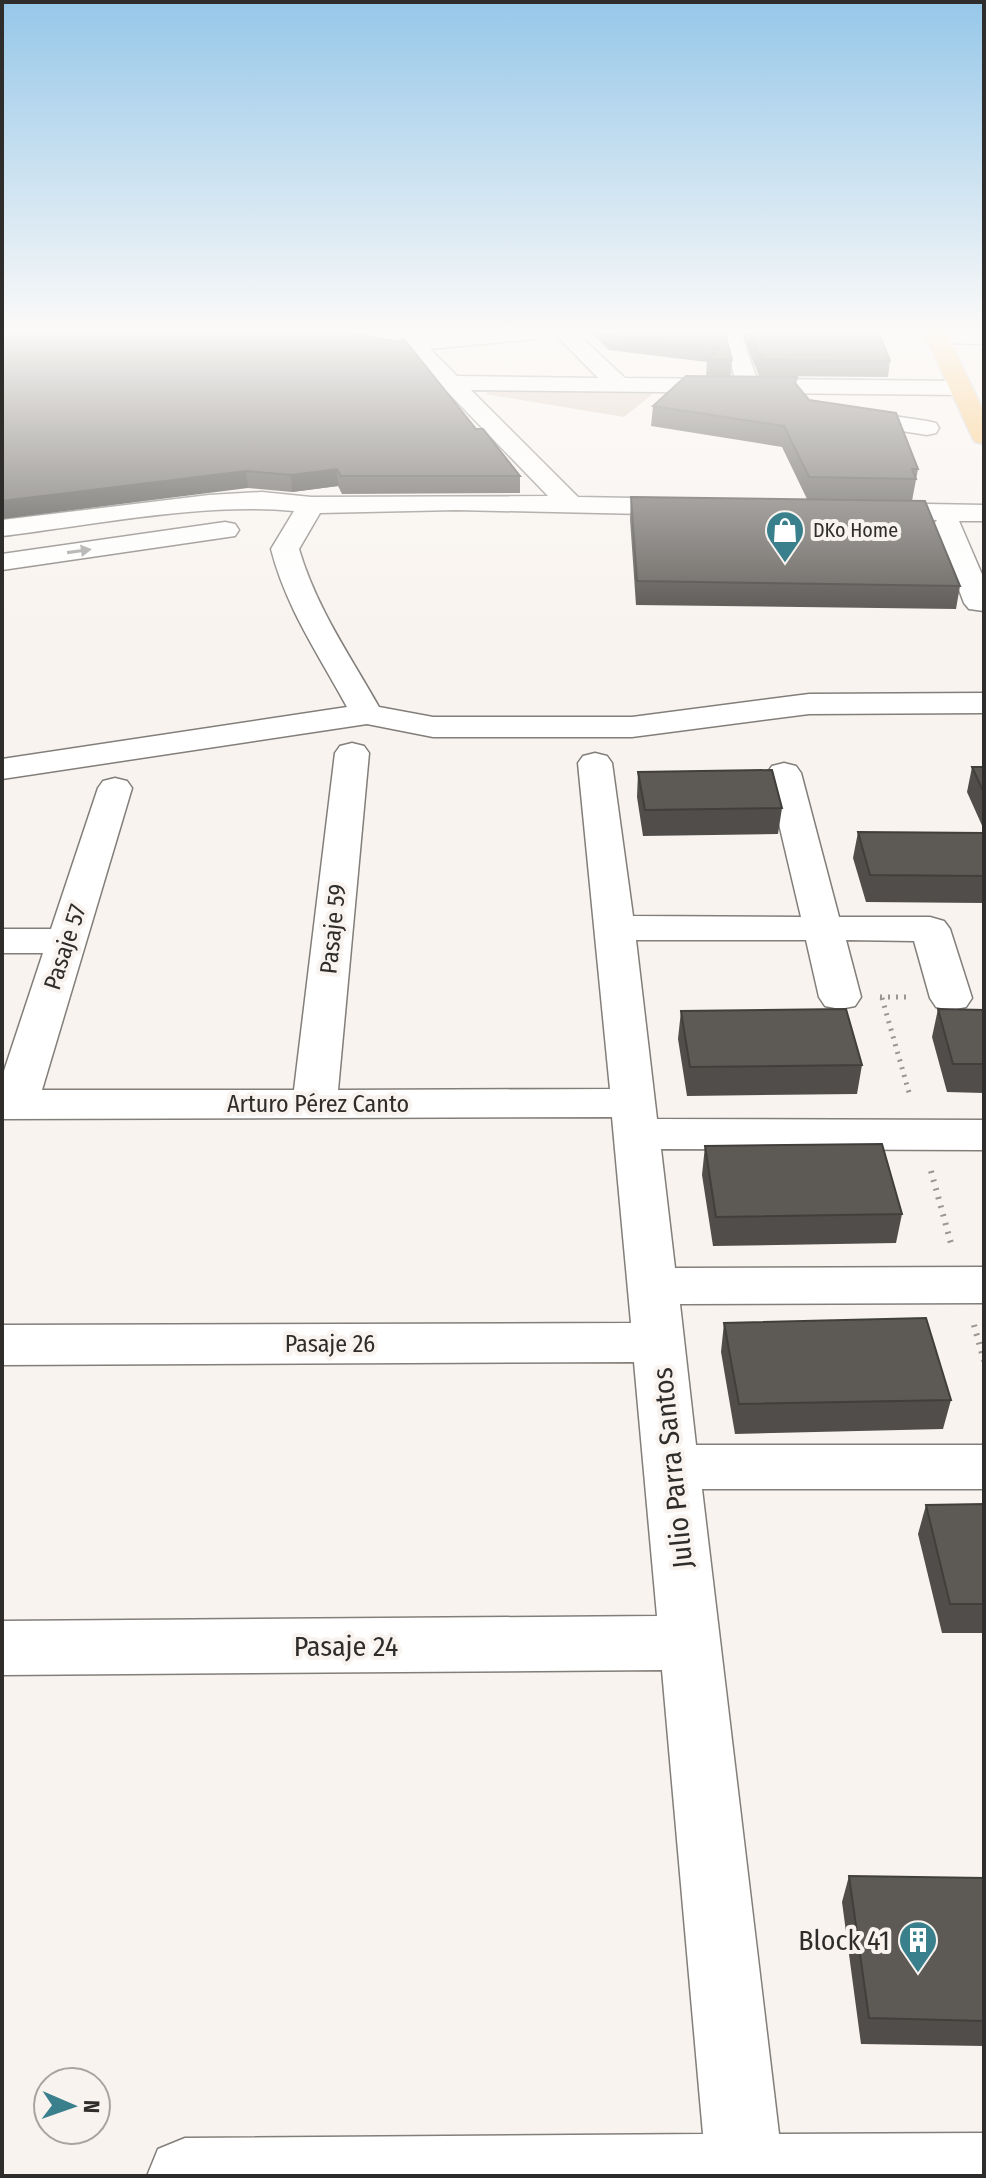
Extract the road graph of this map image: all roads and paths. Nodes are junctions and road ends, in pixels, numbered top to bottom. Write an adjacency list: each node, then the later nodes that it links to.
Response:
1 (501, 435): 2 (street)
2 (570, 504): 3 (street); 4 (street)
3 (311, 505): 8 (street); 9 (street, one-way to 3); 12 (street)
4 (710, 508)
5 (845, 511): 6 (street)
6 (984, 513)
7 (948, 524): 10 (street)
8 (2, 528)
9 (2, 562)
10 (978, 588)
11 (984, 703): 12 (street)
12 (367, 714): 15 (street)
13 (352, 753): 26 (street, Pasaje 59)
14 (595, 763): 18 (street, Julio Parra Santos)
15 (2, 769)
16 (784, 773): 19 (street)
17 (115, 788): 21 (street, Pasaje 57)
18 (615, 928): 19 (street); 27 (street, Julio Parra Santos)
19 (823, 929): 22 (street); 24 (street)
20 (2, 941): 21 (street)
21 (67, 941): 25 (street, Pasaje 57)
22 (840, 997): 23 (path)
23 (882, 997): 24 (path); 28 (path)
24 (951, 998)
25 (9, 1105): 26 (street, Arturo Pérez Canto)
26 (314, 1105): 27 (street, Arturo Pérez Canto)
27 (635, 1118): 28 (street, Arturo Pérez Canto); 31 (street, Julio Parra Santos)
28 (921, 1134): 29 (street, Arturo Pérez Canto); 30 (path)
29 (984, 1135)
30 (973, 1285): 31 (street); 34 (path)
31 (653, 1286): 32 (street, Julio Parra Santos)
32 (659, 1342): 33 (street, Pasaje 26); 35 (street, Julio Parra Santos)
33 (2, 1345)
34 (984, 1361)
35 (671, 1467): 36 (street); 37 (street, Julio Parra Santos)
36 (984, 1467)
37 (690, 1643): 38 (street, Pasaje 24); 40 (street, Julio Parra Santos)
38 (2, 1648)
39 (984, 2171): 40 (street)
40 (745, 2173): 42 (street)
41 (185, 2176): 42 (street)
42 (236, 2176)

